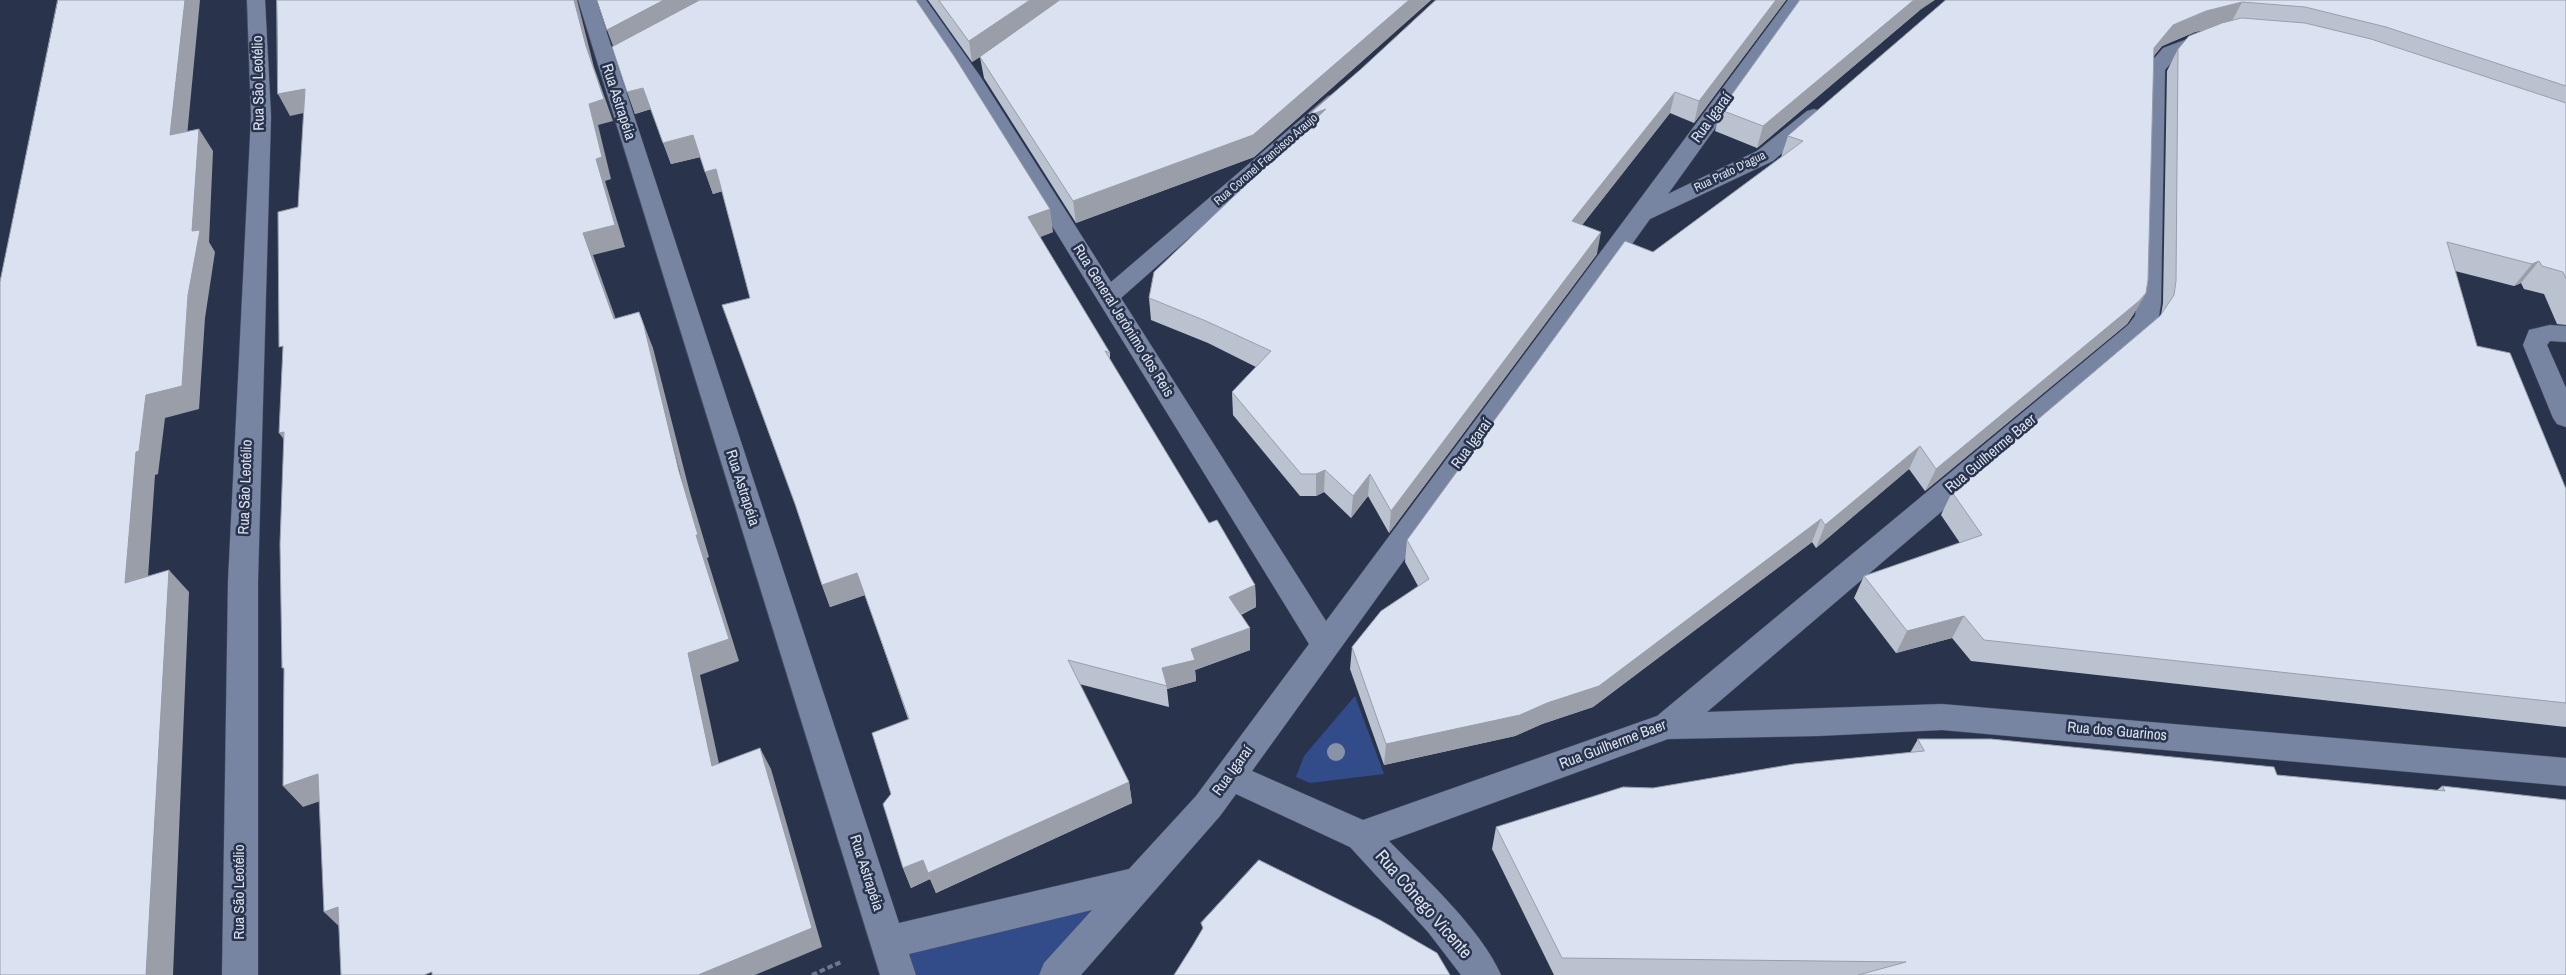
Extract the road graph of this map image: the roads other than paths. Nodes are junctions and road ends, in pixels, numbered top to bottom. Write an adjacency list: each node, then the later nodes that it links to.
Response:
1 (256, 0): 19 (street, Rua São Leotélio)
2 (587, 0): 18 (street, Rua Astrapéia)
3 (917, 0): 9 (street, Rua General Jerônimo dos Reis)
4 (1798, 0): 8 (street, Rua Igaraí)
5 (2240, 32): 13 (street, Rua Guilherme Baer)
6 (1351, 86): 9 (street, Rua Coronel Francisco Araujo)
7 (1832, 100): 8 (street, Rua Prato D'agua)
8 (1640, 216): 12 (street, Rua Igaraí)
9 (1108, 297): 12 (street, Rua General Jerônimo dos Reis)
10 (2566, 334): 11 (street)
11 (2566, 418)
12 (1324, 644): 15 (street, Rua Igaraí)
13 (1668, 726): 14 (street, Rua dos Guarinos); 16 (street, Rua Guilherme Baer)
14 (2566, 772)
15 (1229, 776): 16 (street); 17 (street, Rua Igaraí)
16 (1362, 836): 22 (street, Rua Cônego Vicente)
17 (1139, 884): 18 (street); 21 (street, Rua Igaraí)
18 (888, 942): 20 (street, Rua Astrapéia)
19 (240, 975)
20 (898, 975)
21 (1058, 975)
22 (1482, 975)

